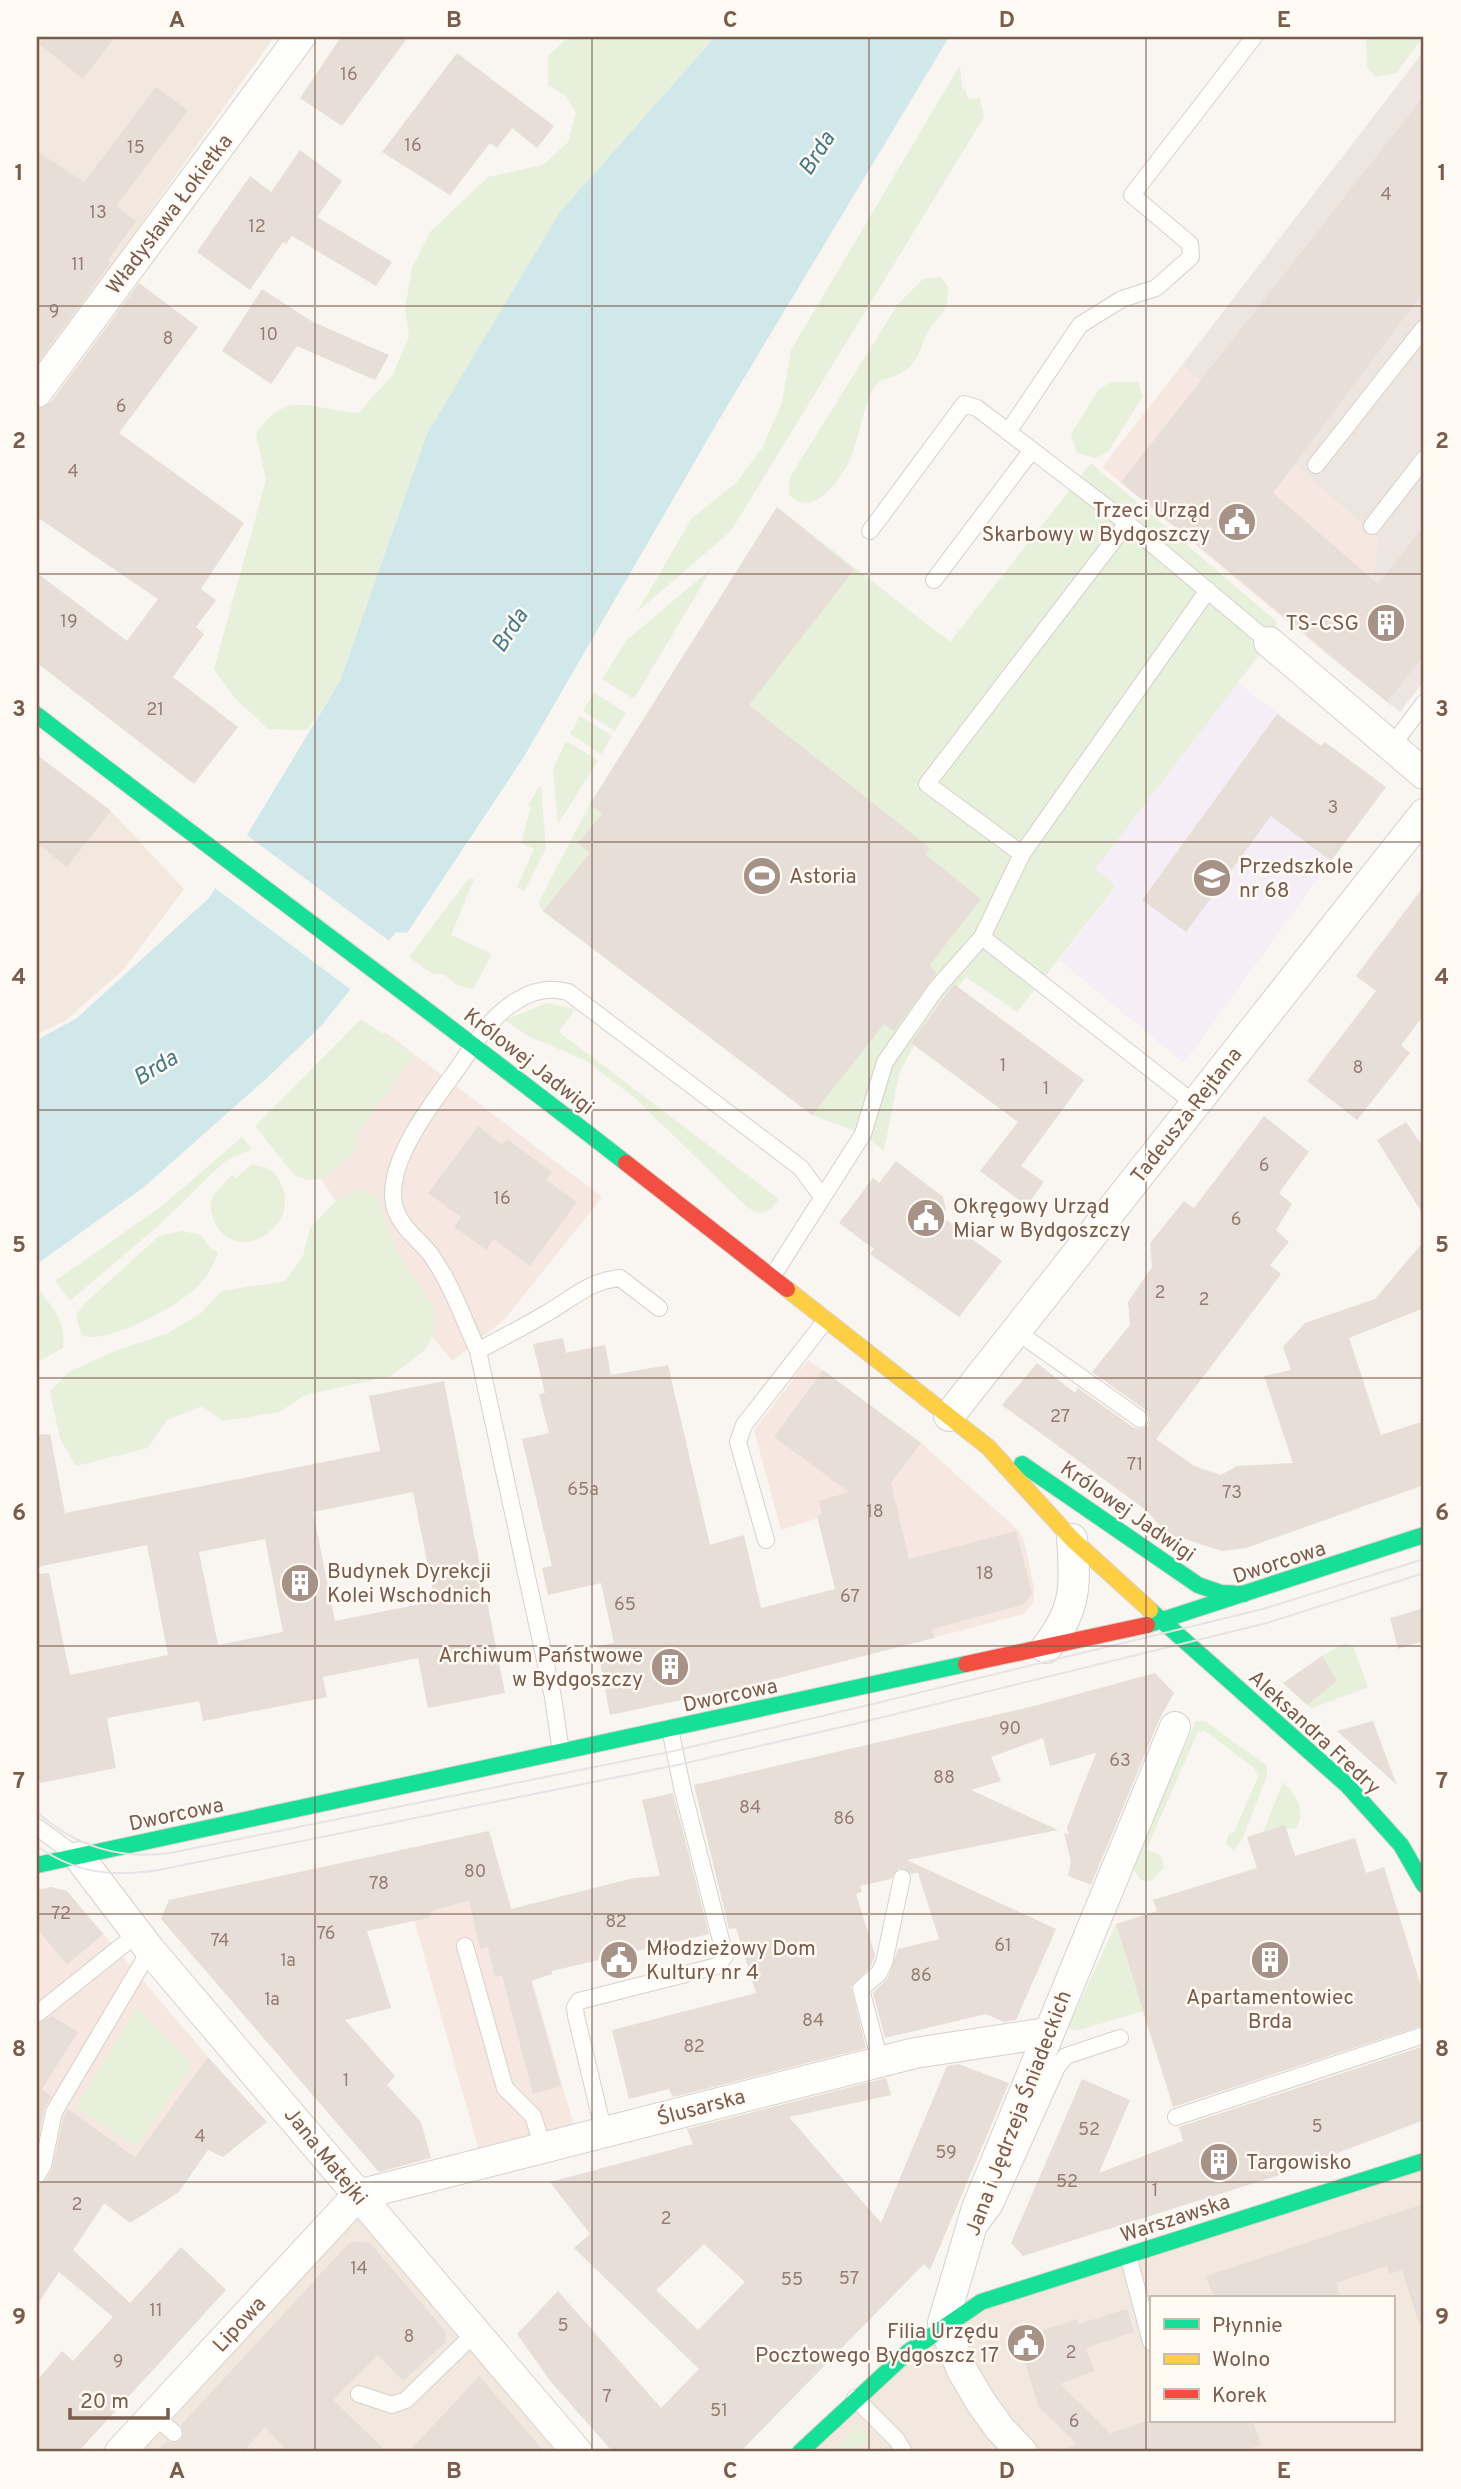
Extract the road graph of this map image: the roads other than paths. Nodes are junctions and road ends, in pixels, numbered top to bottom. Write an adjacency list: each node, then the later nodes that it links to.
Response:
1 (300, 37): 4 (street, Władysława Łokietka)
2 (1254, 37): 5 (lane)
3 (1424, 328): 8 (lane)
4 (37, 392)
5 (1008, 432): 6 (lane); 11 (lane)
6 (1032, 450): 9 (lane); 12 (lane)
7 (1424, 459): 10 (lane)
8 (1316, 465)
9 (1127, 523): 13 (lane); 20 (lane)
10 (1372, 526)
11 (870, 531)
12 (934, 580)
13 (1208, 590): 14 (lane); 20 (lane)
14 (1269, 642): 17 (street)
15 (1424, 703): 17 (lane)
16 (37, 715): 22 (street, Królowej Jadwigi)
17 (1391, 747): 18 (street)
18 (1424, 774)
19 (1424, 814): 23 (street, Tadeusza Rejtana)
20 (1022, 853): 21 (lane)
21 (982, 937): 23 (lane); 24 (lane)
22 (472, 1045): 24 (lane); 25 (street, Królowej Jadwigi); 29 (lane)
23 (1195, 1104): 28 (street, Tadeusza Rejtana)
24 (822, 1197): 25 (lane)
25 (772, 1277): 27 (street, Królowej Jadwigi)
26 (659, 1308): 29 (lane)
27 (826, 1320): 30 (street, Królowej Jadwigi); 35 (lane)
28 (1016, 1331): 30 (street, Tadeusza Rejtana); 31 (lane)
29 (478, 1351): 41 (lane)
30 (949, 1416): 32 (street, Królowej Jadwigi)
31 (1140, 1419)
32 (988, 1447): 34 (street, Królowej Jadwigi); 36 (street, Królowej Jadwigi)
33 (1424, 1535): 36 (street, Dworcowa)
34 (1072, 1539): 37 (street, Królowej Jadwigi); 38 (street)
35 (766, 1540)
36 (1246, 1594): 37 (street, Dworcowa)
37 (1164, 1621): 38 (street, Dworcowa); 43 (street, Aleksandra Fredry)
38 (1046, 1648): 40 (street, Dworcowa)
39 (1175, 1727): 52 (street, Jana i Jędrzeja Śniadeckich)
40 (670, 1729): 41 (street, Dworcowa); 57 (lane)
41 (561, 1752): 45 (street, Dworcowa)
42 (37, 1827): 45 (lane)
43 (1401, 1844): 44 (lane); 48 (street, Aleksandra Fredry)
44 (1424, 1847)
45 (79, 1857): 46 (street, Dworcowa); 49 (street, Jana Matejki)
46 (37, 1865)
47 (902, 1878): 55 (lane)
48 (1424, 1885)
49 (144, 1941): 51 (lane); 60 (lane); 61 (street, Jana Matejki)
50 (465, 1946): 58 (lane)
51 (37, 2014)
52 (1048, 2034): 55 (street, Ślusarska); 62 (street, Jana i Jędrzeja Śniadeckich)
53 (1424, 2035): 56 (lane)
54 (1120, 2038): 62 (lane)
55 (880, 2061): 57 (street, Ślusarska)
56 (1176, 2117)
57 (604, 2133): 58 (street, Ślusarska)
58 (544, 2150): 61 (street, Ślusarska)
59 (1424, 2161): 63 (street, Warszawska)
60 (37, 2176)
61 (358, 2195): 65 (street, Jana Matejki); 69 (street, Lipowa)
62 (967, 2243): 64 (street, Jana i Jędrzeja Śniadeckich)
63 (1128, 2255): 64 (street, Warszawska); 66 (lane)
64 (943, 2323): 68 (street); 73 (street)
65 (474, 2334): 67 (lane); 70 (street, Jana Matejki)
66 (1150, 2338)
67 (359, 2394)
68 (855, 2398): 71 (street); 72 (lane)
69 (120, 2452)
70 (577, 2452)
71 (800, 2452)
72 (904, 2452)
73 (1022, 2452)

